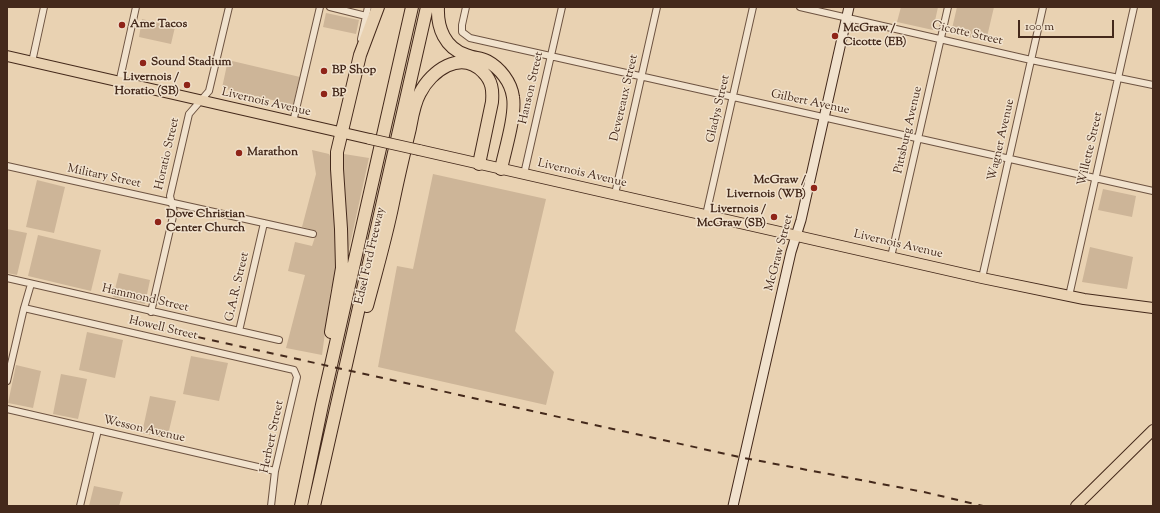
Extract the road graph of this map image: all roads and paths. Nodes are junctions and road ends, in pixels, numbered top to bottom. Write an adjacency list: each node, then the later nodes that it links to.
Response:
1 (44, 7): 27 (street)
2 (136, 7): 30 (street)
3 (229, 7): 33 (street, Horatio Street)
4 (320, 7): 35 (street)
5 (330, 7): 20 (street)
6 (368, 7): 20 (street)
7 (378, 7): 23 (highway)
8 (412, 7): 64 (highway, Edsel Ford Freeway)
9 (427, 7): 63 (highway, Edsel Ford Freeway)
10 (438, 7): 41 (highway)
11 (466, 7): 25 (street, Gilbert Avenue)
12 (562, 7): 25 (street, Hanson Street)
13 (657, 7): 28 (street, Devereaux Street)
14 (753, 7): 32 (street, Gladys Street)
15 (800, 7): 21 (street, Cicotte Street)
16 (849, 7): 21 (street, McGraw Street)
17 (948, 7): 22 (street, Pittsburg Avenue)
18 (1043, 7): 26 (street, Wagner Avenue)
19 (1134, 7): 29 (street, Willette Street)
20 (366, 16): 23 (street)
21 (847, 18): 22 (street, Cicotte Street); 34 (street, McGraw Street)
22 (940, 39): 26 (street, Cicotte Street); 37 (street, Pittsburg Avenue)
23 (360, 55): 36 (highway)
24 (7, 56): 27 (main road, Livernois Avenue)
25 (550, 56): 28 (street, Gilbert Avenue); 42 (street, Hanson Street)
26 (1031, 60): 29 (street, Cicotte Street); 38 (street, Wagner Avenue)
27 (32, 62): 30 (main road, Livernois Avenue)
28 (642, 76): 32 (street, Gilbert Avenue); 45 (street, Devereaux Street)
29 (1119, 77): 31 (street, Cicotte Street); 43 (street, Willette Street)
30 (119, 83): 33 (main road, Livernois Avenue)
31 (1153, 85)
32 (733, 97): 34 (street, Gilbert Avenue); 47 (street, Gladys Street)
33 (201, 101): 35 (main road, Livernois Avenue); 46 (street, Horatio Street)
34 (824, 117): 37 (street, Gilbert Avenue); 50 (street, McGraw Street)
35 (293, 122): 36 (main road, Livernois Avenue)
36 (345, 134): 39 (main road, Livernois Avenue, bridge); 64 (highway)
37 (918, 139): 38 (street, Gilbert Avenue); 51 (street, Pittsburg Avenue)
38 (1009, 159): 43 (street, Gilbert Avenue); 53 (street, Wagner Avenue)
39 (480, 164): 41 (main road, Livernois Avenue); 63 (highway)
40 (7, 166): 46 (street, Military Street)
41 (501, 169): 42 (main road, Livernois Avenue)
42 (524, 174): 45 (main road, Livernois Avenue)
43 (1096, 179): 44 (street, Gilbert Avenue); 55 (street, Willette Street)
44 (1153, 192)
45 (615, 194): 47 (main road, Livernois Avenue)
46 (172, 203): 48 (street, Military Street); 58 (street, Horatio Street)
47 (706, 215): 50 (main road, Livernois Avenue)
48 (264, 224): 49 (street, Military Street); 59 (street, G.A.R. Street)
49 (313, 234)
50 (796, 235): 51 (main road, Livernois Avenue); 73 (street, McGraw Street)
51 (891, 257): 53 (main road, Livernois Avenue)
52 (7, 278): 54 (street, Hammond Street)
53 (982, 278): 55 (main road, Livernois Avenue)
54 (32, 284): 56 (street); 58 (street, Hammond Street)
55 (1069, 296): 57 (main road, Livernois Avenue)
56 (24, 308): 61 (street, Howell Street); 62 (street)
57 (1153, 308)
58 (151, 312): 59 (street, Hammond Street)
59 (240, 331): 60 (street, Hammond Street)
60 (279, 340)
61 (296, 373): 68 (street, Herbert Street)
62 (7, 381)
63 (342, 386): 72 (highway, Edsel Ford Freeway)
64 (322, 405): 71 (highway, Edsel Ford Freeway)
65 (7, 409): 66 (street, Wesson Avenue)
66 (98, 430): 68 (street, Wesson Avenue); 69 (street)
67 (1153, 430): 74 (main road)
68 (275, 471): 70 (street, Herbert Street)
69 (80, 506)
70 (272, 506)
71 (300, 506)
72 (314, 506)
73 (733, 506)
74 (1076, 506)

